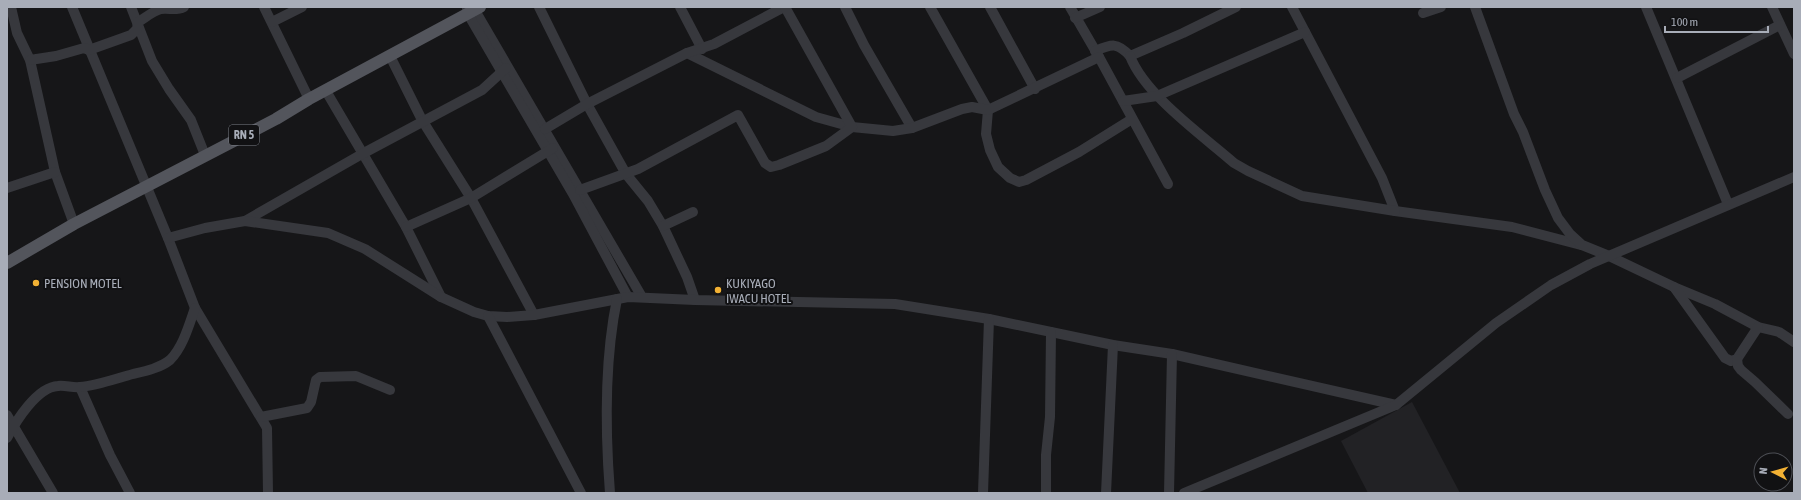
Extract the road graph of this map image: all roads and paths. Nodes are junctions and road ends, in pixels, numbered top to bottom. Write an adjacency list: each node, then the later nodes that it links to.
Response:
1 (11, 7): 35 (street)
2 (72, 7): 29 (street)
3 (131, 7): 24 (street)
4 (184, 7): 24 (street)
5 (264, 7): 25 (street)
6 (302, 7): 25 (street)
7 (540, 7): 43 (street)
8 (680, 7): 28 (street)
9 (785, 7): 28 (street); 47 (street)
10 (845, 7): 48 (street)
11 (930, 7): 44 (street)
12 (990, 7): 38 (street)
13 (1070, 7): 23 (street)
14 (1100, 7): 23 (street)
15 (1236, 7): 34 (street)
16 (1292, 7): 27 (street)
17 (1441, 7): 22 (street)
18 (1474, 7): 69 (street)
19 (1646, 7): 37 (street)
20 (1772, 7): 26 (street)
21 (473, 9): 33 (main road, RN 5 / RN 5); 36 (street)
22 (1423, 13)
23 (1075, 18): 31 (street)
24 (138, 22): 29 (street); 52 (street)
25 (272, 22): 41 (street)
26 (1780, 25): 32 (street); 37 (street)
27 (1305, 32): 40 (street); 62 (street)
28 (702, 49): 30 (street)
29 (89, 50): 35 (street); 57 (street)
30 (687, 53): 43 (street); 47 (street)
31 (1097, 54): 34 (street); 38 (street); 42 (street)
32 (1794, 54)
33 (390, 56): 39 (main road, RN 5 / RN 5); 46 (street)
34 (1130, 56): 40 (street)
35 (30, 60): 53 (street)
36 (505, 69): 46 (street); 49 (street); 50 (street)
37 (1677, 78): 61 (street)
38 (1035, 89): 44 (street)
39 (326, 91): 41 (main road, RN 5 / RN 5); 51 (street)
40 (1157, 96): 42 (street); 62 (street)
41 (309, 99): 52 (main road, RN 5 / RN 5)
42 (1123, 101): 45 (street)
43 (587, 104): 49 (street); 54 (street)
44 (988, 110): 45 (street); 48 (street)
45 (1132, 119): 56 (street)
46 (422, 120): 51 (street); 60 (street)
47 (852, 127): 48 (street); 54 (street)
48 (912, 128)
49 (545, 129): 50 (street)
50 (552, 149): 59 (street); 60 (street); 74 (street)
51 (362, 154): 64 (street); 67 (street)
52 (205, 155): 57 (main road, RN 5 / RN 5)
53 (54, 172): 58 (street); 65 (street)
54 (626, 174): 59 (street); 66 (street)
55 (1794, 176): 61 (street)
56 (1168, 184)
57 (146, 186): 65 (main road, RN 5 / RN 5); 68 (street)
58 (7, 188)
59 (580, 190): 75 (street)
60 (471, 198): 67 (street); 79 (street)
61 (1728, 204): 70 (street)
62 (1395, 211): 69 (street)
63 (693, 212): 66 (street)
64 (245, 221): 68 (street); 73 (street)
65 (74, 224): 71 (main road, RN 5 / RN 5)
66 (663, 226): 77 (street)
67 (406, 227): 73 (street)
68 (168, 238): 78 (street)
69 (1582, 245): 70 (street)
70 (1609, 256): 72 (street); 90 (street)
71 (7, 263)
72 (1674, 287): 82 (street); 87 (street)
73 (441, 297): 80 (street)
74 (628, 297): 75 (street); 76 (street)
75 (642, 297): 77 (street)
76 (617, 299): 79 (street); 100 (street)
77 (696, 300): 81 (street)
78 (196, 308): 88 (street); 93 (street)
79 (534, 315): 80 (street)
80 (488, 316): 99 (street)
81 (989, 319): 83 (street); 101 (street)
82 (1758, 327): 84 (street); 87 (street)
83 (1051, 332): 85 (street); 102 (street)
84 (1794, 342)
85 (1113, 345): 86 (street); 103 (street)
86 (1172, 354): 90 (street); 104 (street)
87 (1737, 359): 91 (street)
88 (80, 388): 94 (street); 97 (street)
89 (390, 390): 93 (street)
90 (1396, 405): 105 (street)
91 (1788, 414)
92 (7, 415): 94 (street)
93 (261, 417): 98 (street)
94 (13, 426): 95 (street); 96 (street)
95 (7, 438)
96 (53, 493)
97 (130, 493)
98 (268, 493)
99 (580, 493)
100 (610, 493)
101 (983, 493)
102 (1046, 493)
103 (1106, 493)
104 (1169, 493)
105 (1184, 493)

